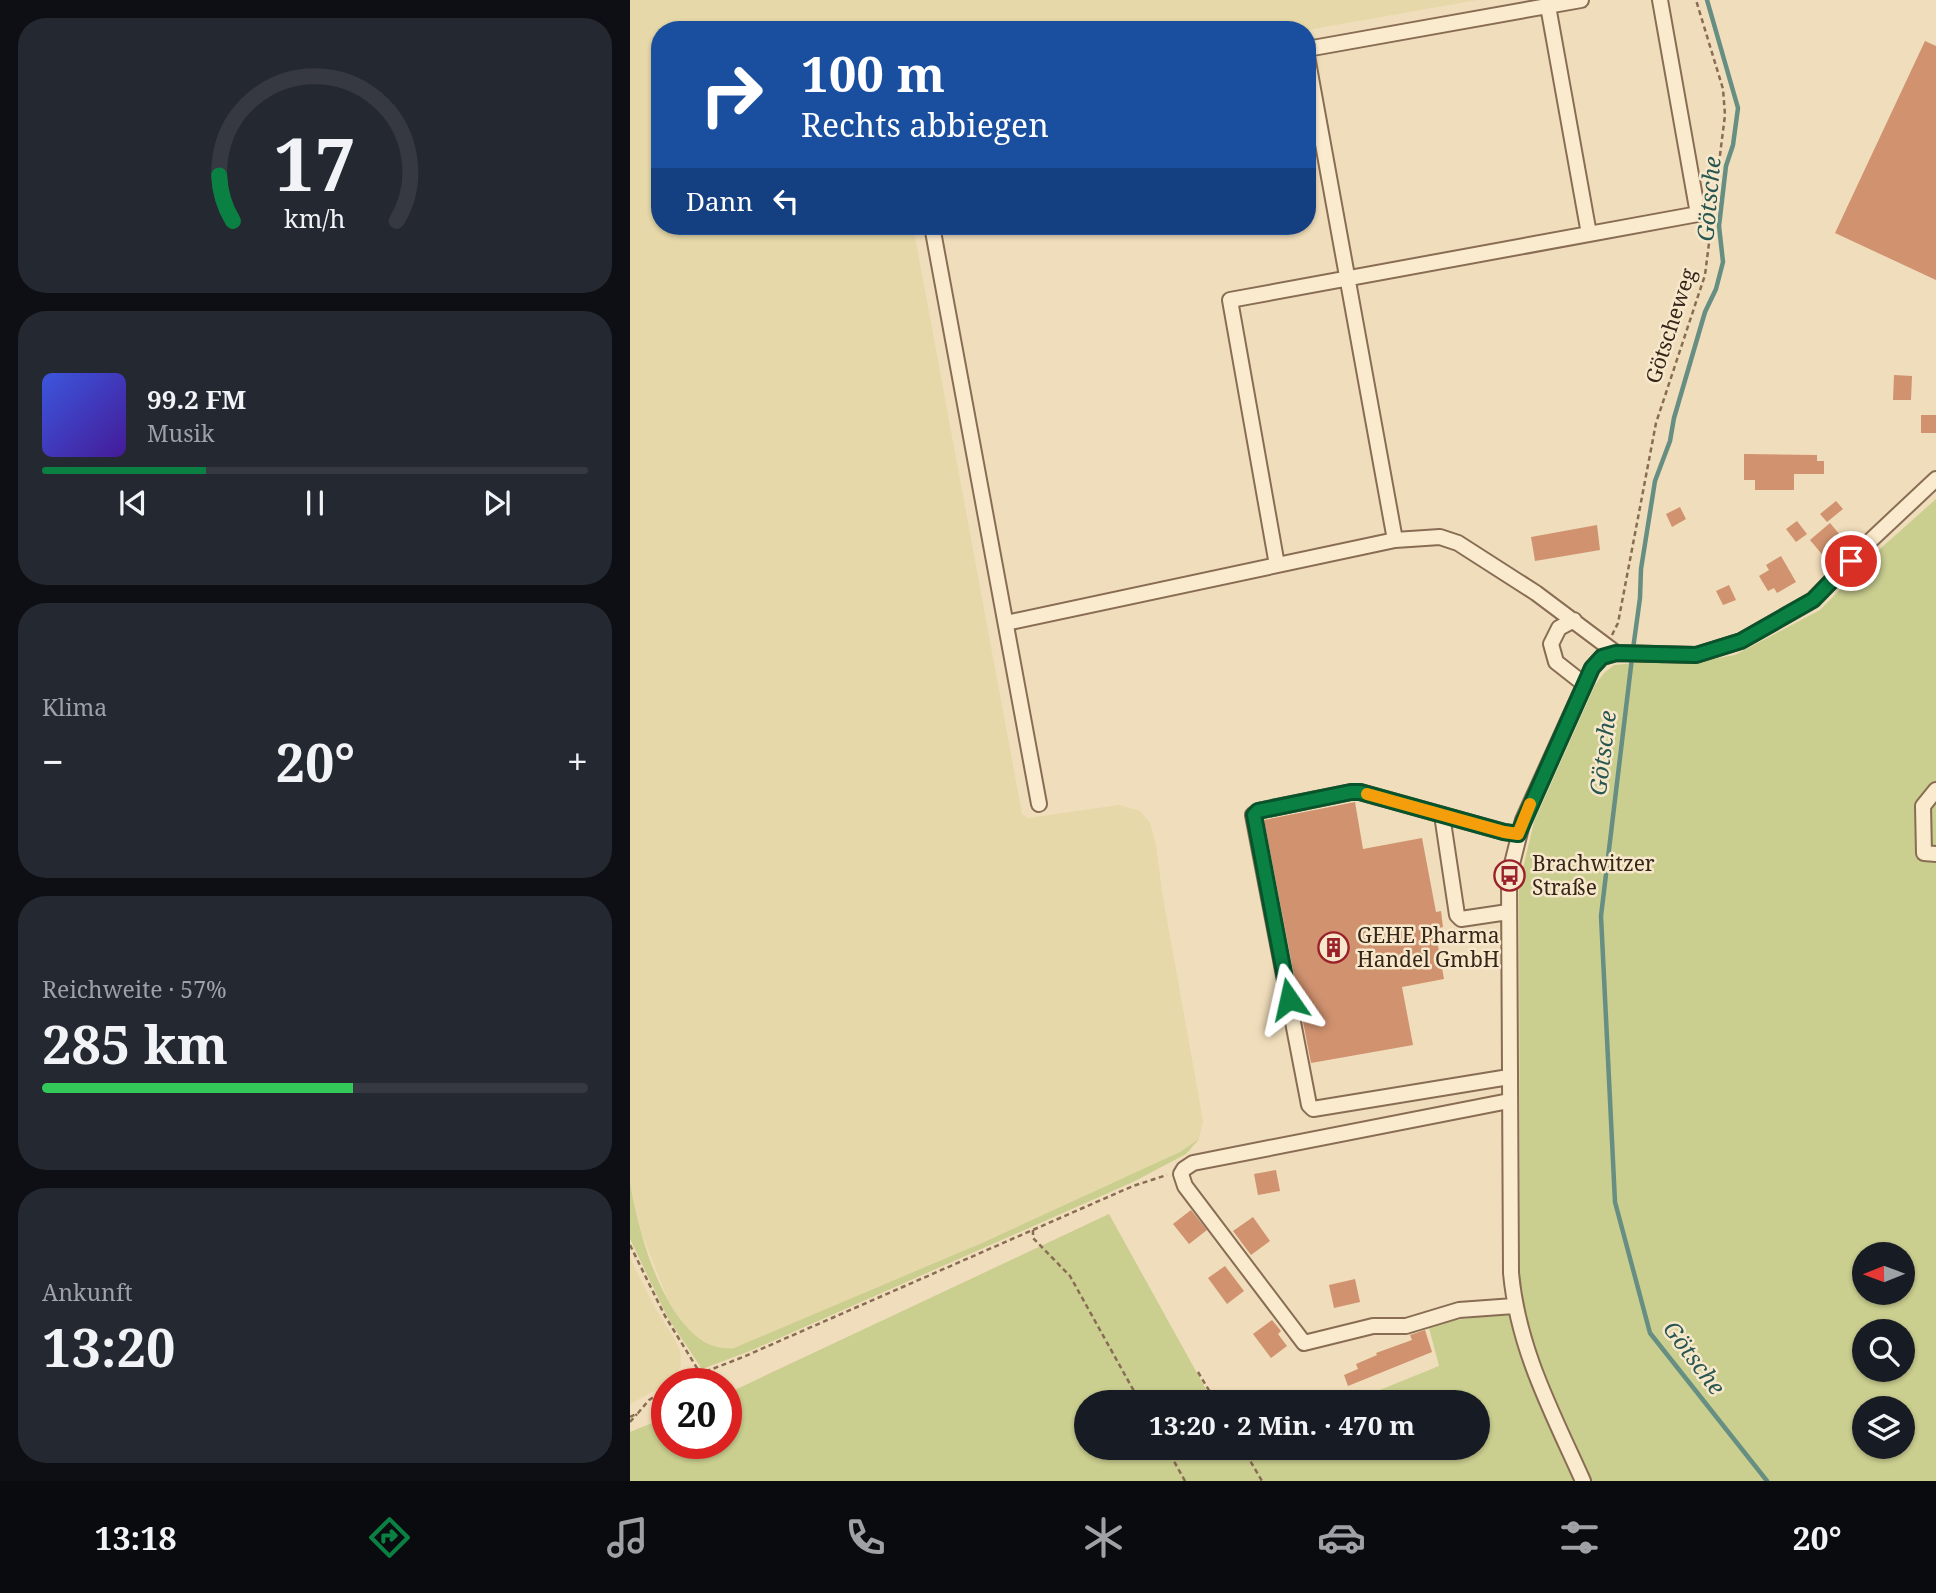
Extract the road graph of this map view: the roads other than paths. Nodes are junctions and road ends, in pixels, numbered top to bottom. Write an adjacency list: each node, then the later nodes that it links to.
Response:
1 (1581, 0): 3 (street)
2 (1660, 0): 6 (street)
3 (1548, 6): 4 (street); 6 (street)
4 (1316, 47)
5 (1316, 105): 8 (street)
6 (1589, 234): 8 (street)
7 (934, 235): 13 (street)
8 (1348, 279): 10 (street); 11 (street)
9 (1936, 479): 14 (street)
10 (1395, 540): 11 (street); 12 (street)
11 (1277, 565): 13 (street)
12 (1574, 620): 14 (street); 15 (street)
13 (1006, 623): 17 (street)
14 (1611, 650): 15 (street)
15 (1584, 684): 19 (street)
16 (1936, 790): 20 (street)
17 (1039, 804)
18 (1442, 815): 19 (street); 21 (street); 22 (street)
19 (1518, 834): 21 (street)
20 (1936, 853)
21 (1508, 912): 22 (street)
22 (1509, 1077): 23 (street)
23 (1509, 1101): 24 (street); 24 (street)
24 (1514, 1306): 25 (street)
25 (1583, 1481)

